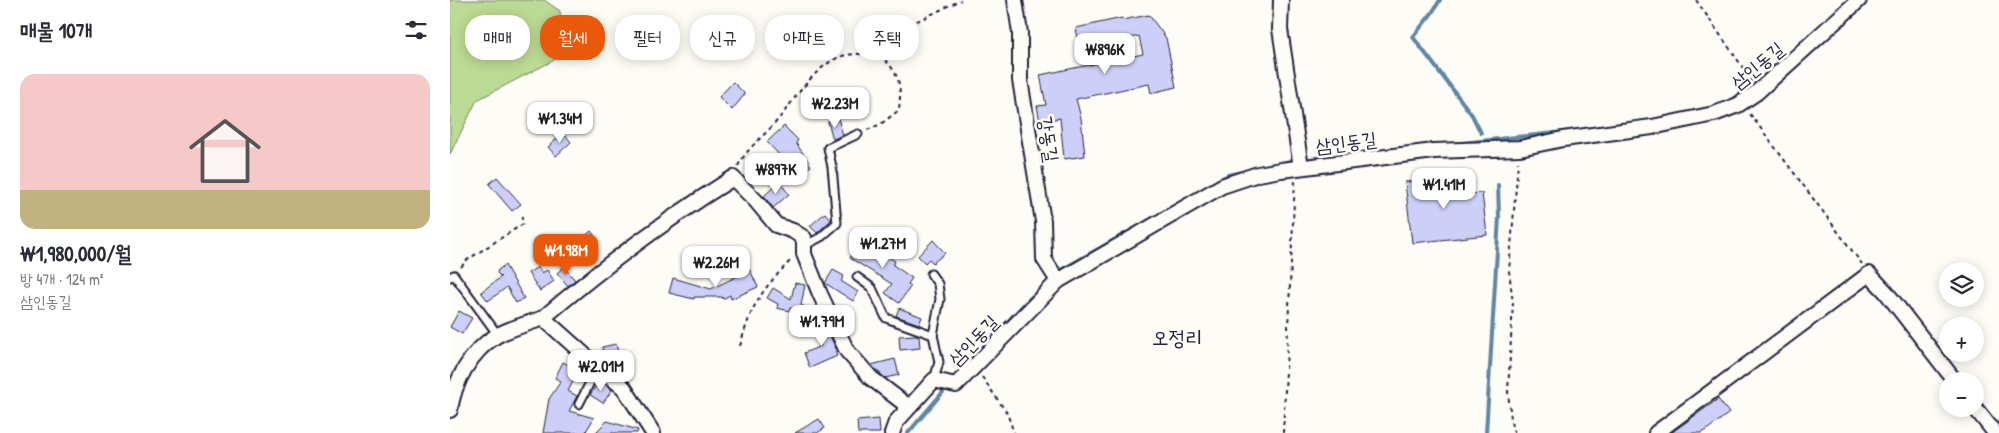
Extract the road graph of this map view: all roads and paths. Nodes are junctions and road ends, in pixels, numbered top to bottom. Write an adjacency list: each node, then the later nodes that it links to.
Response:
1 (961, 0): 6 (path)
2 (1015, 0): 21 (street, 강동길)
3 (1281, 0): 13 (street)
4 (1696, 0): 9 (path)
5 (1860, 0): 9 (street, 삼인동길)
6 (919, 20)
7 (854, 54): 14 (path)
8 (884, 60): 11 (path)
9 (1756, 93): 10 (street, 삼인동길)
10 (1742, 103): 12 (street, 삼인동길); 18 (path)
11 (858, 134): 16 (lane)
12 (1520, 148): 13 (street, 삼인동길); 39 (path)
13 (1298, 167): 21 (street, 삼인동길); 38 (path)
14 (731, 179): 16 (street); 22 (street)
15 (521, 213): 19 (path)
16 (804, 246): 25 (path); 32 (street)
17 (931, 274): 24 (lane)
18 (1869, 274): 28 (street); 40 (street)
19 (452, 276): 23 (lane)
20 (857, 277): 24 (lane)
21 (1058, 281): 26 (street, 삼인동길)
22 (543, 318): 23 (street); 27 (street)
23 (498, 335): 30 (street)
24 (933, 335): 29 (lane)
25 (740, 346)
26 (974, 366): 29 (street, 삼인동길); 37 (path)
27 (598, 367): 31 (lane); 35 (street)
28 (1948, 372)
29 (934, 380): 32 (street, 삼인동길)
30 (451, 395): 33 (street)
31 (579, 404)
32 (909, 407): 36 (street, 삼인동길)
33 (450, 410)
34 (1982, 417): 41 (street)
35 (653, 433)
36 (892, 433)
37 (1014, 433)
38 (1283, 433)
39 (1514, 433)
40 (1656, 433)
41 (1995, 433)

